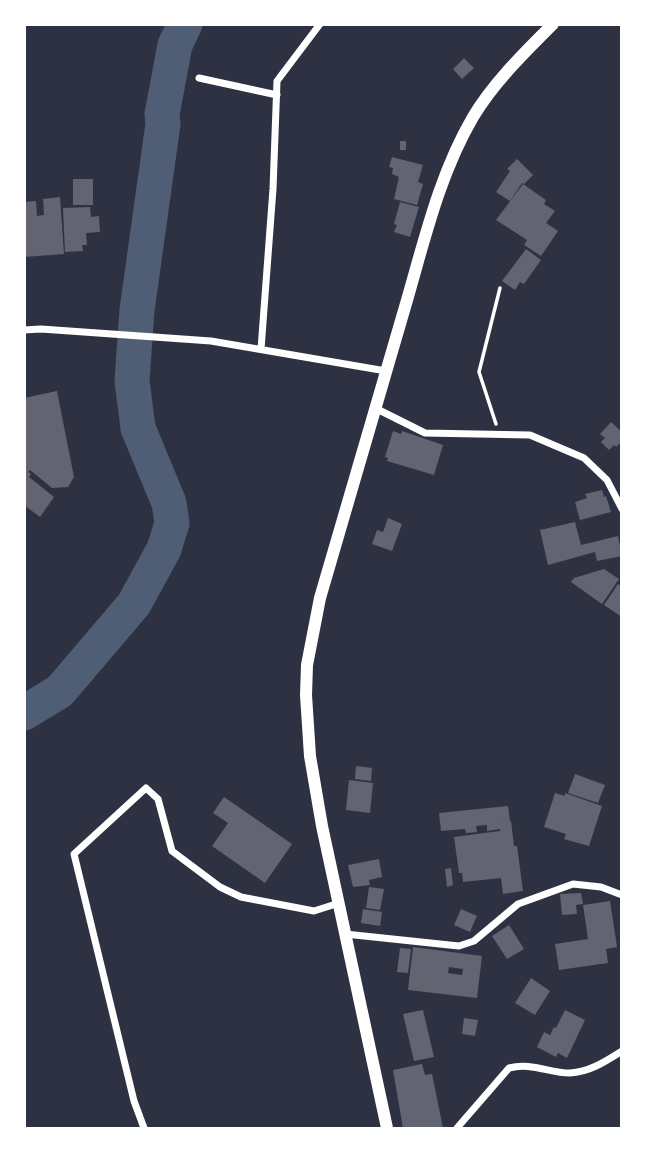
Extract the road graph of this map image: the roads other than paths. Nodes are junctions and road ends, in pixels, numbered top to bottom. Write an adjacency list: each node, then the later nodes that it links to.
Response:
1 (320, 24): 4 (street)
2 (553, 24): 7 (main road)
3 (199, 78): 4 (street)
4 (277, 95): 6 (street)
5 (24, 330): 6 (street)
6 (261, 349): 7 (street)
7 (386, 370): 8 (main road)
8 (374, 408): 9 (street); 11 (main road)
9 (621, 509)
10 (621, 895): 12 (street)
11 (339, 903): 12 (main road); 14 (street)
12 (345, 934): 15 (main road)
13 (621, 1051): 16 (street)
14 (144, 1129)
15 (387, 1129)
16 (457, 1129)

